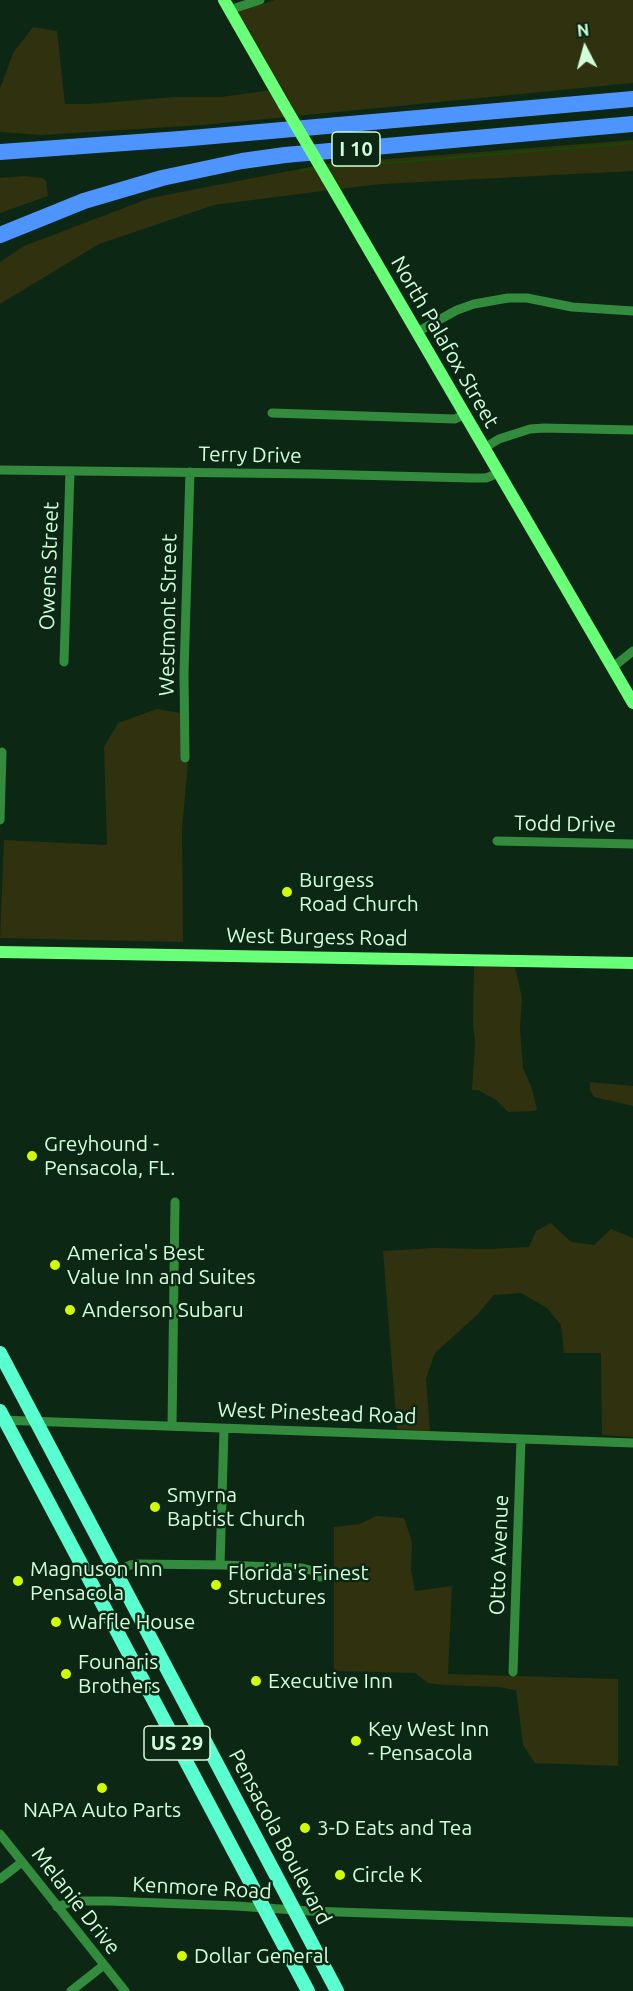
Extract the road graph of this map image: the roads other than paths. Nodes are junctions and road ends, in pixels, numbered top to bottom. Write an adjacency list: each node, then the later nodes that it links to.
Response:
1 (260, 0): 2 (street)
2 (226, 5): 8 (main road, North Palafox Street, bridge)
3 (633, 99): 5 (highway, I 10)
4 (633, 124): 6 (highway, I 10)
5 (0, 152)
6 (0, 235)
7 (633, 311): 8 (street)
8 (417, 332): 10 (main road, North Palafox Street)
9 (272, 413): 10 (street)
10 (465, 414): 12 (main road, North Palafox Street)
11 (633, 430): 12 (street)
12 (484, 448): 16 (main road, North Palafox Street)
13 (0, 470): 14 (street, Terry Drive)
14 (70, 471): 15 (street, Terry Drive); 18 (street, Owens Street)
15 (190, 472): 16 (street, Terry Drive); 22 (street, Westmont Street)
16 (500, 473): 19 (main road, North Palafox Street)
17 (633, 651): 19 (street)
18 (64, 662)
19 (613, 667): 20 (main road, North Palafox Street)
20 (633, 703)
21 (2, 752): 23 (street)
22 (185, 758)
23 (0, 820)
24 (496, 841): 25 (street, Todd Drive)
25 (633, 844)
26 (0, 952): 27 (main road, West Burgess Road)
27 (633, 963)
28 (175, 1202): 32 (street)
29 (0, 1353): 31 (main road, Pensacola Boulevard / US 29)
30 (2, 1417): 31 (street, West Pinestead Road); 37 (main road, US 29)
31 (35, 1420): 32 (street, West Pinestead Road); 36 (main road, Pensacola Boulevard / US 29)
32 (172, 1426): 33 (street, West Pinestead Road)
33 (224, 1429): 34 (street, West Pinestead Road); 38 (street)
34 (521, 1439): 35 (street, West Pinestead Road); 43 (street, Otto Avenue)
35 (633, 1443)
36 (97, 1539): 37 (main road); 39 (main road, Pensacola Boulevard / US 29)
37 (73, 1550): 42 (main road, US 29)
38 (220, 1565): 39 (street); 40 (street)
39 (115, 1572): 41 (main road, Pensacola Boulevard / US 29)
40 (320, 1578)
41 (146, 1632): 42 (main road); 44 (main road, Pensacola Boulevard / US 29)
42 (123, 1644): 45 (main road, US 29)
43 (513, 1672)
44 (236, 1796): 45 (main road); 51 (main road, Pensacola Boulevard / US 29)
45 (211, 1808): 50 (main road, US 29)
46 (0, 1834): 47 (street, Melanie Drive)
47 (22, 1862): 48 (street); 49 (street, Melanie Drive)
48 (0, 1879)
49 (57, 1907): 50 (street, Kenmore Road); 53 (street, Melanie Drive)
50 (266, 1908): 51 (street, Kenmore Road); 56 (main road, US 29)
51 (294, 1911): 52 (street, Kenmore Road); 57 (main road, Pensacola Boulevard / US 29)
52 (633, 1922)
53 (104, 1965): 54 (street); 55 (street, Melanie Drive)
54 (71, 1991)
55 (125, 1991)
56 (308, 1991)
57 (338, 1991)

